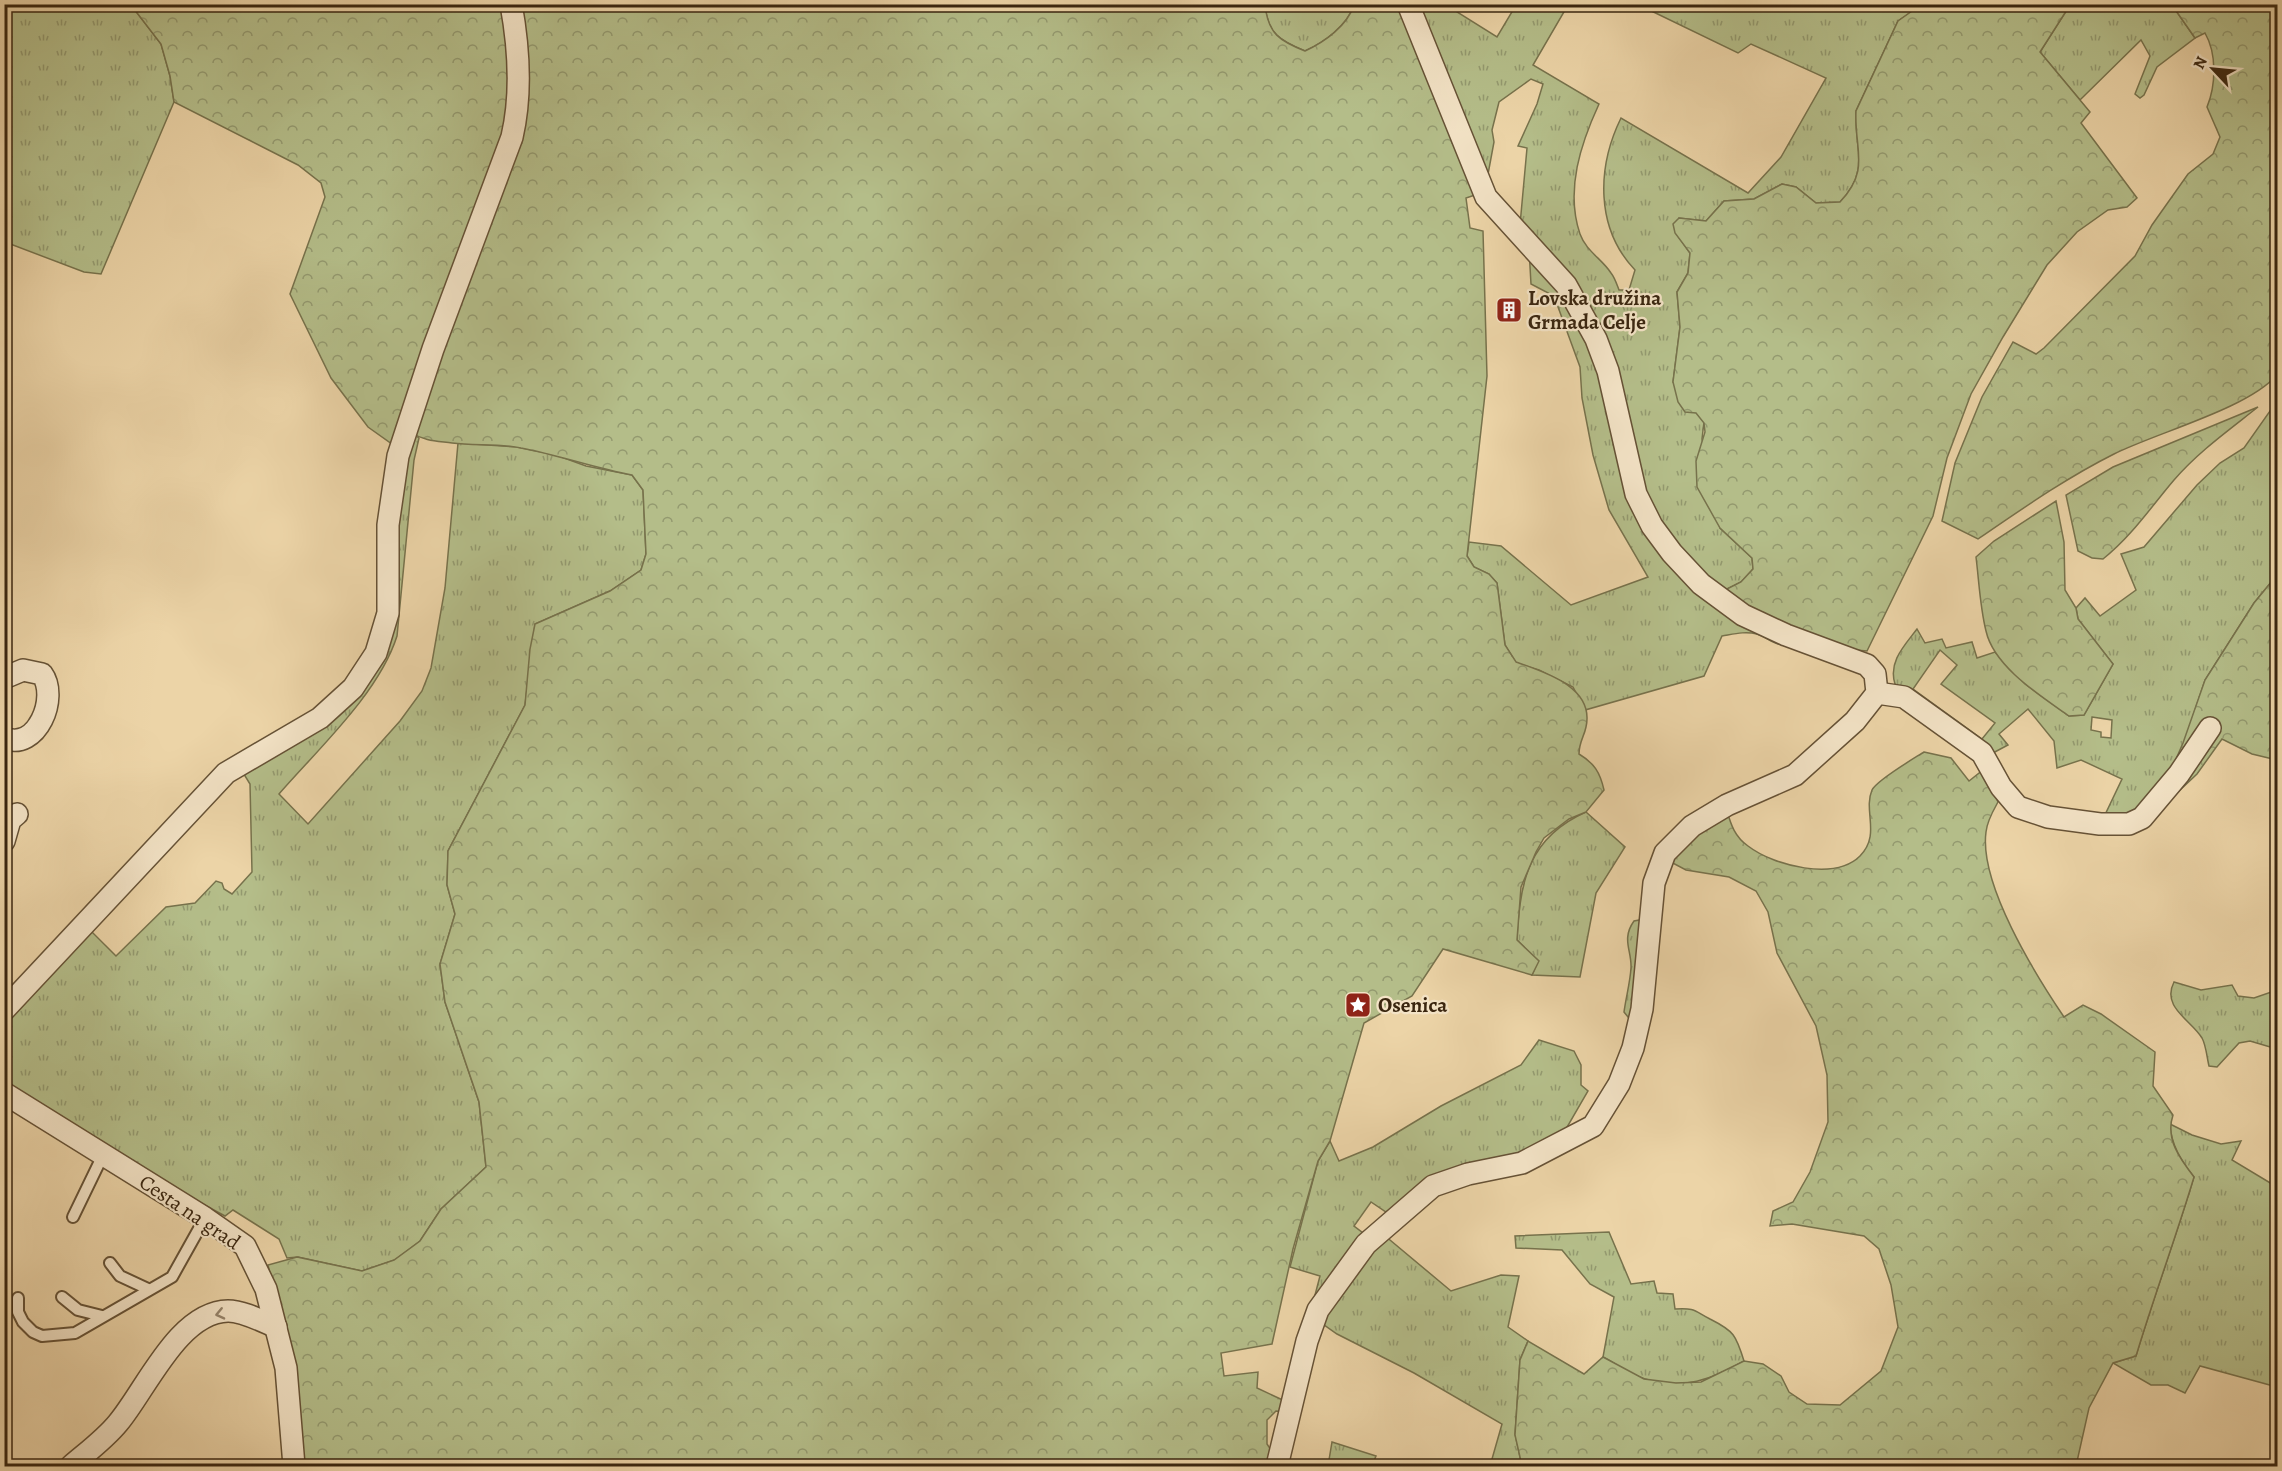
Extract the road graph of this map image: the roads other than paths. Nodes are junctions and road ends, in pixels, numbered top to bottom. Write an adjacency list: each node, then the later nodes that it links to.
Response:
1 (511, 4): 9 (street)
2 (1408, 4): 4 (street)
3 (4, 678): 6 (street)
4 (1877, 693): 5 (street); 22 (street)
5 (2210, 728)
6 (4, 738)
7 (17, 814): 8 (street)
8 (4, 841)
9 (4, 1010)
10 (4, 1093): 11 (street, Cesta na grad)
11 (103, 1155): 12 (lane); 13 (street, Cesta na grad)
12 (73, 1217)
13 (205, 1218): 15 (lane); 19 (street, Cesta na grad)
14 (110, 1263): 15 (lane)
15 (148, 1289): 18 (lane)
16 (62, 1297): 18 (lane)
17 (18, 1298): 18 (lane)
18 (102, 1316)
19 (276, 1327): 20 (street, one-way to 20); 21 (street, Cesta na grad)
20 (70, 1467)
21 (294, 1467)
22 (1277, 1467)

